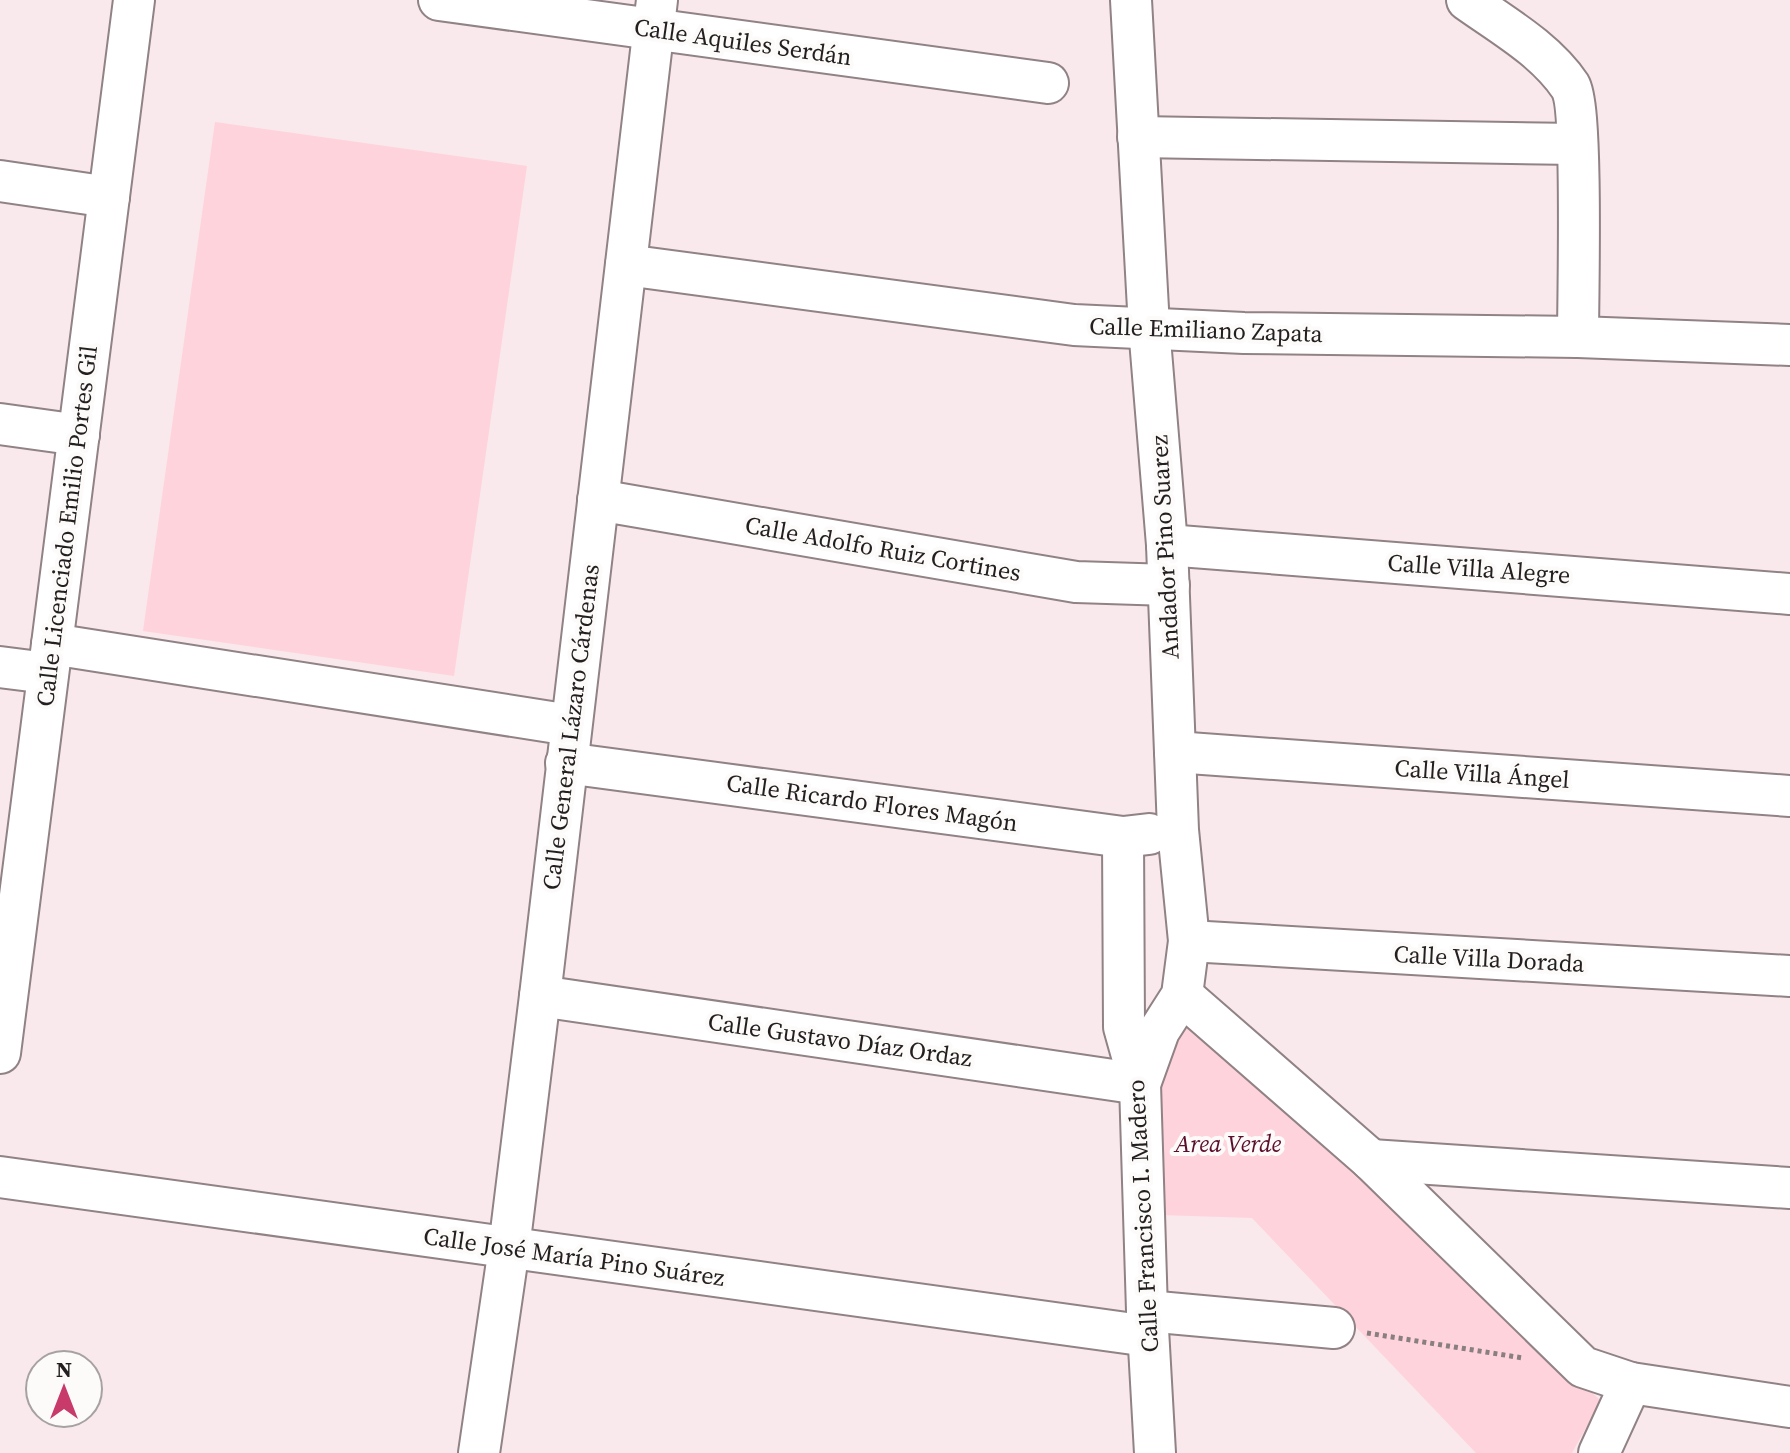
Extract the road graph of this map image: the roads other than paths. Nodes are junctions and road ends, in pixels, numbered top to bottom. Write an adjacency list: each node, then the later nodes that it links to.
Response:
1 (134, 0): 10 (street, Calle Licenciado Emilio Portes Gil)
2 (439, 0): 5 (street, Calle Aquiles Serdán)
3 (1131, 0): 7 (street, Andador Pino Suarez)
4 (1467, 0): 8 (street)
5 (655, 15): 6 (street, Calle Aquiles Serdán); 11 (street, Calle General Lázaro Cárdenas)
6 (1048, 83)
7 (1138, 137): 8 (street); 12 (street, Andador Pino Suarez)
8 (1577, 144): 13 (street)
9 (0, 181): 10 (street)
10 (109, 197): 16 (street, Calle Licenciado Emilio Portes Gil)
11 (626, 265): 12 (street, Calle Emiliano Zapata); 17 (street, Calle General Lázaro Cárdenas)
12 (1149, 327): 13 (street, Calle Emiliano Zapata); 18 (street, Andador Pino Suarez)
13 (1578, 337): 14 (street, Calle Emiliano Zapata)
14 (1790, 345)
15 (0, 424): 16 (street)
16 (79, 435): 21 (street, Calle Licenciado Emilio Portes Gil)
17 (598, 500): 19 (street, Calle Adolfo Ruiz Cortines); 23 (street, Calle General Lázaro Cárdenas)
18 (1167, 545): 19 (street, Andador Pino Suarez); 20 (street, Calle Villa Alegre)
19 (1169, 585): 24 (street, Andador Pino Suarez)
20 (1790, 594)
21 (50, 659): 22 (street, Calle Ricardo Flores Magón); 23 (street, Calle Ricardo Flores Magón); 32 (street, Calle Licenciado Emilio Portes Gil)
22 (0, 667)
23 (568, 744): 27 (street, Calle Ricardo Flores Magón); 31 (street, Calle General Lázaro Cárdenas)
24 (1175, 752): 25 (street, Calle Villa Ángel); 26 (street, Andador Pino Suarez)
25 (1790, 796)
26 (1178, 830): 27 (street, Calle Ricardo Flores Magón); 28 (street, Andador Pino Suarez)
27 (1123, 837): 33 (street, Calle Francisco I. Madero)
28 (1189, 941): 29 (street, Calle Villa Dorada); 30 (street, Andador Pino Suarez)
29 (1790, 976)
30 (1182, 995): 33 (street, Andador Pino Suarez); 34 (street)
31 (540, 996): 33 (street, Calle Gustavo Díaz Ordaz); 37 (street, Calle General Lázaro Cárdenas)
32 (0, 1053)
33 (1140, 1084): 38 (street, Calle Francisco I. Madero)
34 (1371, 1160): 36 (street); 40 (street)
35 (0, 1177): 37 (street, Calle José María Pino Suárez)
36 (1790, 1188)
37 (509, 1248): 38 (street, Calle José María Pino Suárez); 42 (street, Calle General Lázaro Cárdenas)
38 (1148, 1323): 39 (street, Calle José María Pino Suárez); 43 (street, Calle Francisco I. Madero)
39 (1334, 1328)
40 (1631, 1383): 41 (street); 44 (street)
41 (1790, 1407)
42 (479, 1453)
43 (1155, 1453)
44 (1599, 1453)

